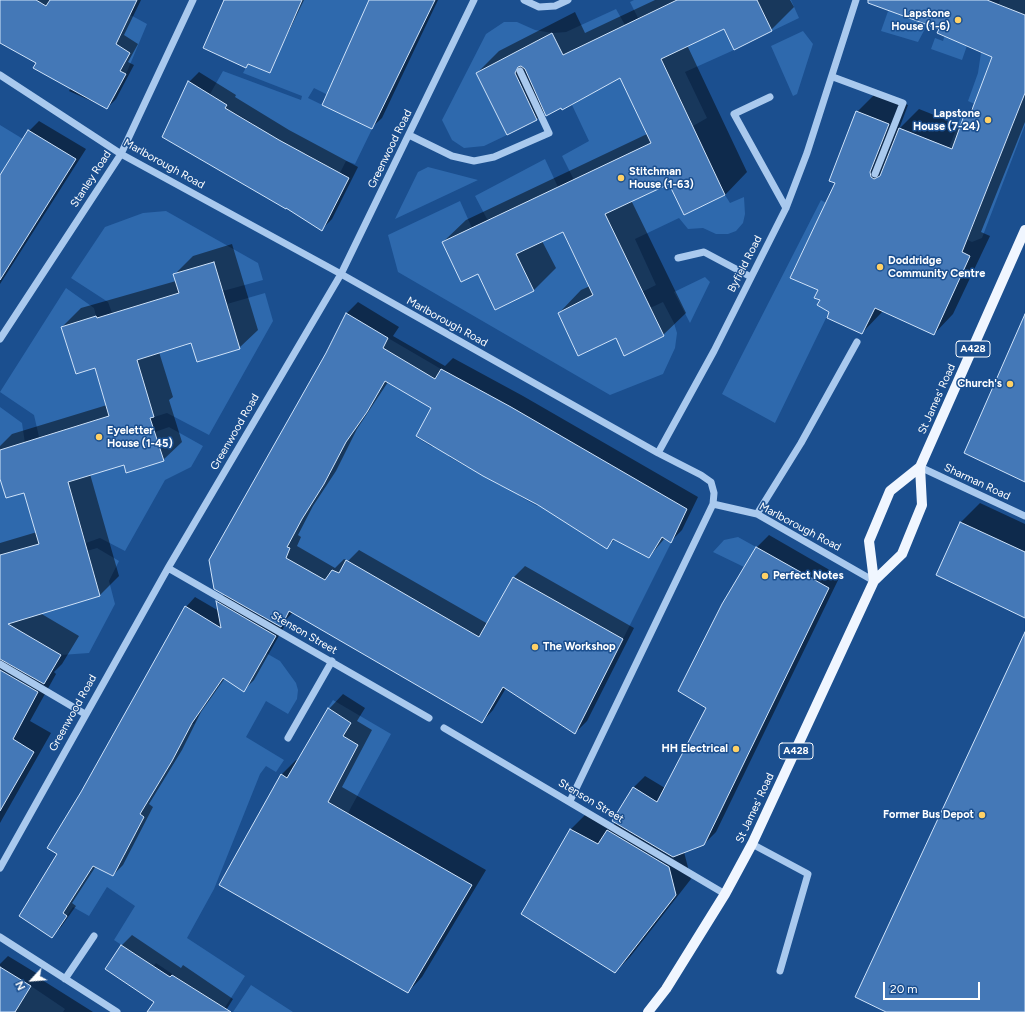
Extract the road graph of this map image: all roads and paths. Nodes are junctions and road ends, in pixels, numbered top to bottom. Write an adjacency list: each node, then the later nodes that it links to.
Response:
1 (193, 0): 11 (street, Stanley Road)
2 (474, 0): 10 (street, Greenwood Road)
3 (524, 0): 4 (street)
4 (568, 0)
5 (856, 0): 8 (street, Byfield Road)
6 (520, 72): 10 (street)
7 (0, 75): 11 (street, Marlborough Road)
8 (833, 77): 12 (street); 13 (street, Byfield Road)
9 (770, 97): 13 (street)
10 (409, 135): 16 (street, Greenwood Road)
11 (121, 154): 16 (street, Marlborough Road); 18 (street, Stanley Road)
12 (875, 174)
13 (786, 208): 17 (street, Byfield Road)
14 (1025, 230): 21 (main road, St James' Road / A428)
15 (678, 258): 17 (street)
16 (341, 274): 20 (street, Marlborough Road); 25 (street, Greenwood Road)
17 (751, 277): 20 (street, Byfield Road)
18 (0, 339)
19 (856, 342): 23 (street)
20 (658, 453): 22 (street, Marlborough Road)
21 (920, 467): 24 (street, Sharman Road); 26 (main road, St James' Road / A428); 26 (main road, St James' Road / A428)
22 (713, 504): 23 (street, Marlborough Road); 33 (street)
23 (757, 514): 26 (street, Marlborough Road)
24 (1025, 516)
25 (168, 568): 27 (street, Stenson Street); 29 (street, Greenwood Road)
26 (874, 581): 34 (main road, St James' Road / A428)
27 (332, 661): 30 (street, Stenson Street); 32 (street)
28 (0, 664): 29 (street)
29 (85, 714): 35 (street, Greenwood Road)
30 (429, 718)
31 (444, 728): 33 (street, Stenson Street)
32 (288, 738)
33 (570, 801): 36 (street, Stenson Street)
34 (752, 844): 36 (main road, St James' Road / A428); 39 (street)
35 (0, 868)
36 (725, 894): 42 (main road, St James' Road / A428)
37 (94, 936): 40 (street)
38 (0, 937): 40 (street)
39 (780, 971)
40 (66, 979): 41 (street)
41 (117, 1012)
42 (648, 1012)

